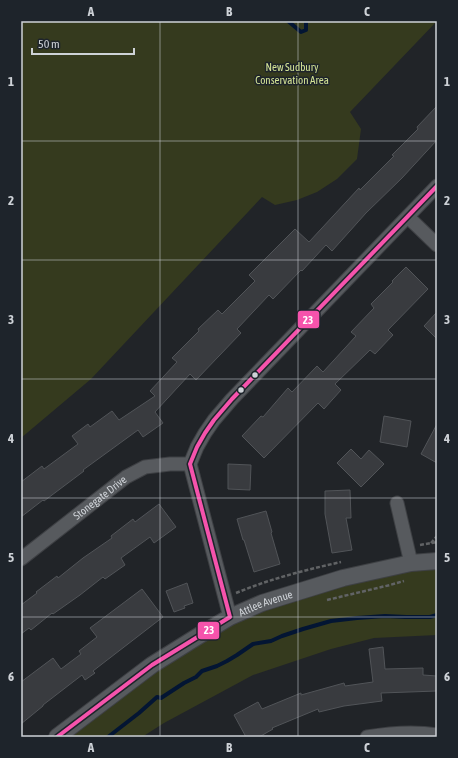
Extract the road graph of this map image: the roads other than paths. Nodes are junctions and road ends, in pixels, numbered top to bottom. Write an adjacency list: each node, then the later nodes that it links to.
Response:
1 (437, 186): 2 (street)
2 (408, 217): 3 (street); 4 (street)
3 (437, 245)
4 (190, 464): 6 (street, Stonegate Drive); 9 (street)
5 (397, 503): 8 (street)
6 (21, 559)
7 (437, 561): 8 (street, Attlee Avenue)
8 (411, 571): 9 (street, Attlee Avenue)
9 (230, 617): 11 (street, Attlee Avenue)
10 (437, 735): 12 (street)
11 (57, 737)
12 (367, 737)

